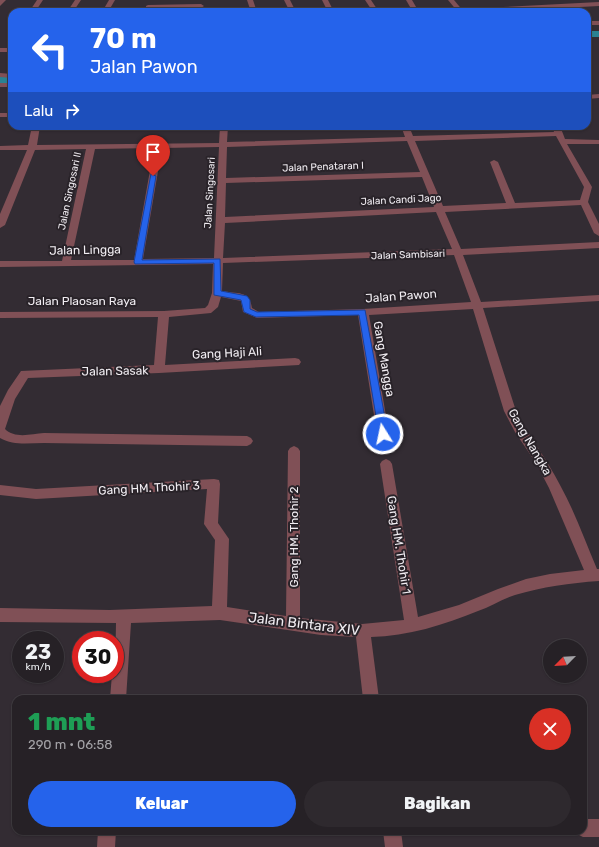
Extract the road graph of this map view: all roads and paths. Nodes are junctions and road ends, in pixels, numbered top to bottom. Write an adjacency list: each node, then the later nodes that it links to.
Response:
1 (3, 0): 3 (street)
2 (451, 0): 7 (street)
3 (0, 4)
4 (599, 4): 8 (street)
5 (201, 6): 6 (street)
6 (174, 8)
7 (458, 8)
8 (503, 8)
9 (35, 130): 19 (street)
10 (224, 130): 15 (street, Jalan Singosari)
11 (406, 130): 13 (street, Gang Nangka)
12 (559, 134): 13 (street); 14 (street); 23 (street)
13 (410, 139): 15 (street); 21 (street, Gang Nangka)
14 (599, 142)
15 (224, 145): 17 (street); 22 (street, Jalan Singosari)
16 (91, 147): 17 (street); 19 (street); 36 (street, Jalan Singosari II)
17 (158, 147): 34 (street)
18 (0, 148): 19 (street)
19 (32, 148): 29 (street)
20 (494, 162): 26 (street)
21 (425, 174): 22 (street, Jalan Penataran I); 27 (street, Gang Nangka)
22 (222, 181): 28 (street, Jalan Singosari)
23 (588, 187): 24 (street); 25 (street)
24 (599, 187)
25 (584, 202): 26 (street, Jalan Candi Jago); 30 (street)
26 (512, 206): 27 (street, Jalan Candi Jago)
27 (439, 209): 28 (street, Jalan Candi Jago); 32 (street, Gang Nangka)
28 (220, 220): 33 (street, Jalan Singosari)
29 (0, 225)
30 (599, 233)
31 (599, 245): 32 (street, Jalan Sambisari)
32 (458, 253): 33 (street, Jalan Sambisari); 39 (street, Gang Nangka)
33 (217, 261): 34 (street, Jalan Lingga); 37 (street)
34 (138, 262): 36 (street, Jalan Lingga)
35 (0, 264): 36 (street, Jalan Lingga)
36 (66, 264)
37 (217, 293): 40 (street, Jalan Pawon); 41 (street)
38 (599, 298): 39 (street, Jalan Pawon)
39 (477, 305): 40 (street, Jalan Pawon); 52 (street, Gang Nangka)
40 (362, 312): 47 (street, Gang Mangga)
41 (164, 314): 42 (street, Jalan Plaosan Raya); 44 (street, Jalan Sasak)
42 (0, 315)
43 (295, 362): 44 (street, Gang Haji Ali)
44 (159, 370): 45 (street, Jalan Sasak)
45 (0, 428)
46 (0, 431): 48 (street)
47 (383, 434)
48 (247, 441)
49 (294, 451): 56 (street, Gang HM. Thohir 2)
50 (386, 464): 57 (street, Gang HM. Thohir 1)
51 (0, 490): 53 (street, Gang HM. Thohir 3)
52 (596, 575): 57 (street, Jalan Bintara XIV)
53 (219, 613): 55 (street, Jalan Bintara XIV); 56 (street, Jalan Bintara XIV)
54 (0, 615): 55 (street, Jalan Bintara XIV)
55 (124, 616): 59 (street)
56 (293, 623): 58 (street, Jalan Bintara XIV)
57 (412, 625): 58 (street, Jalan Bintara XIV)
58 (363, 632): 60 (street)
59 (118, 695)
60 (371, 695)
61 (587, 828): 62 (street)
62 (599, 828)
63 (107, 835): 65 (street)
64 (392, 835): 66 (street)
65 (106, 847)
66 (394, 847)

